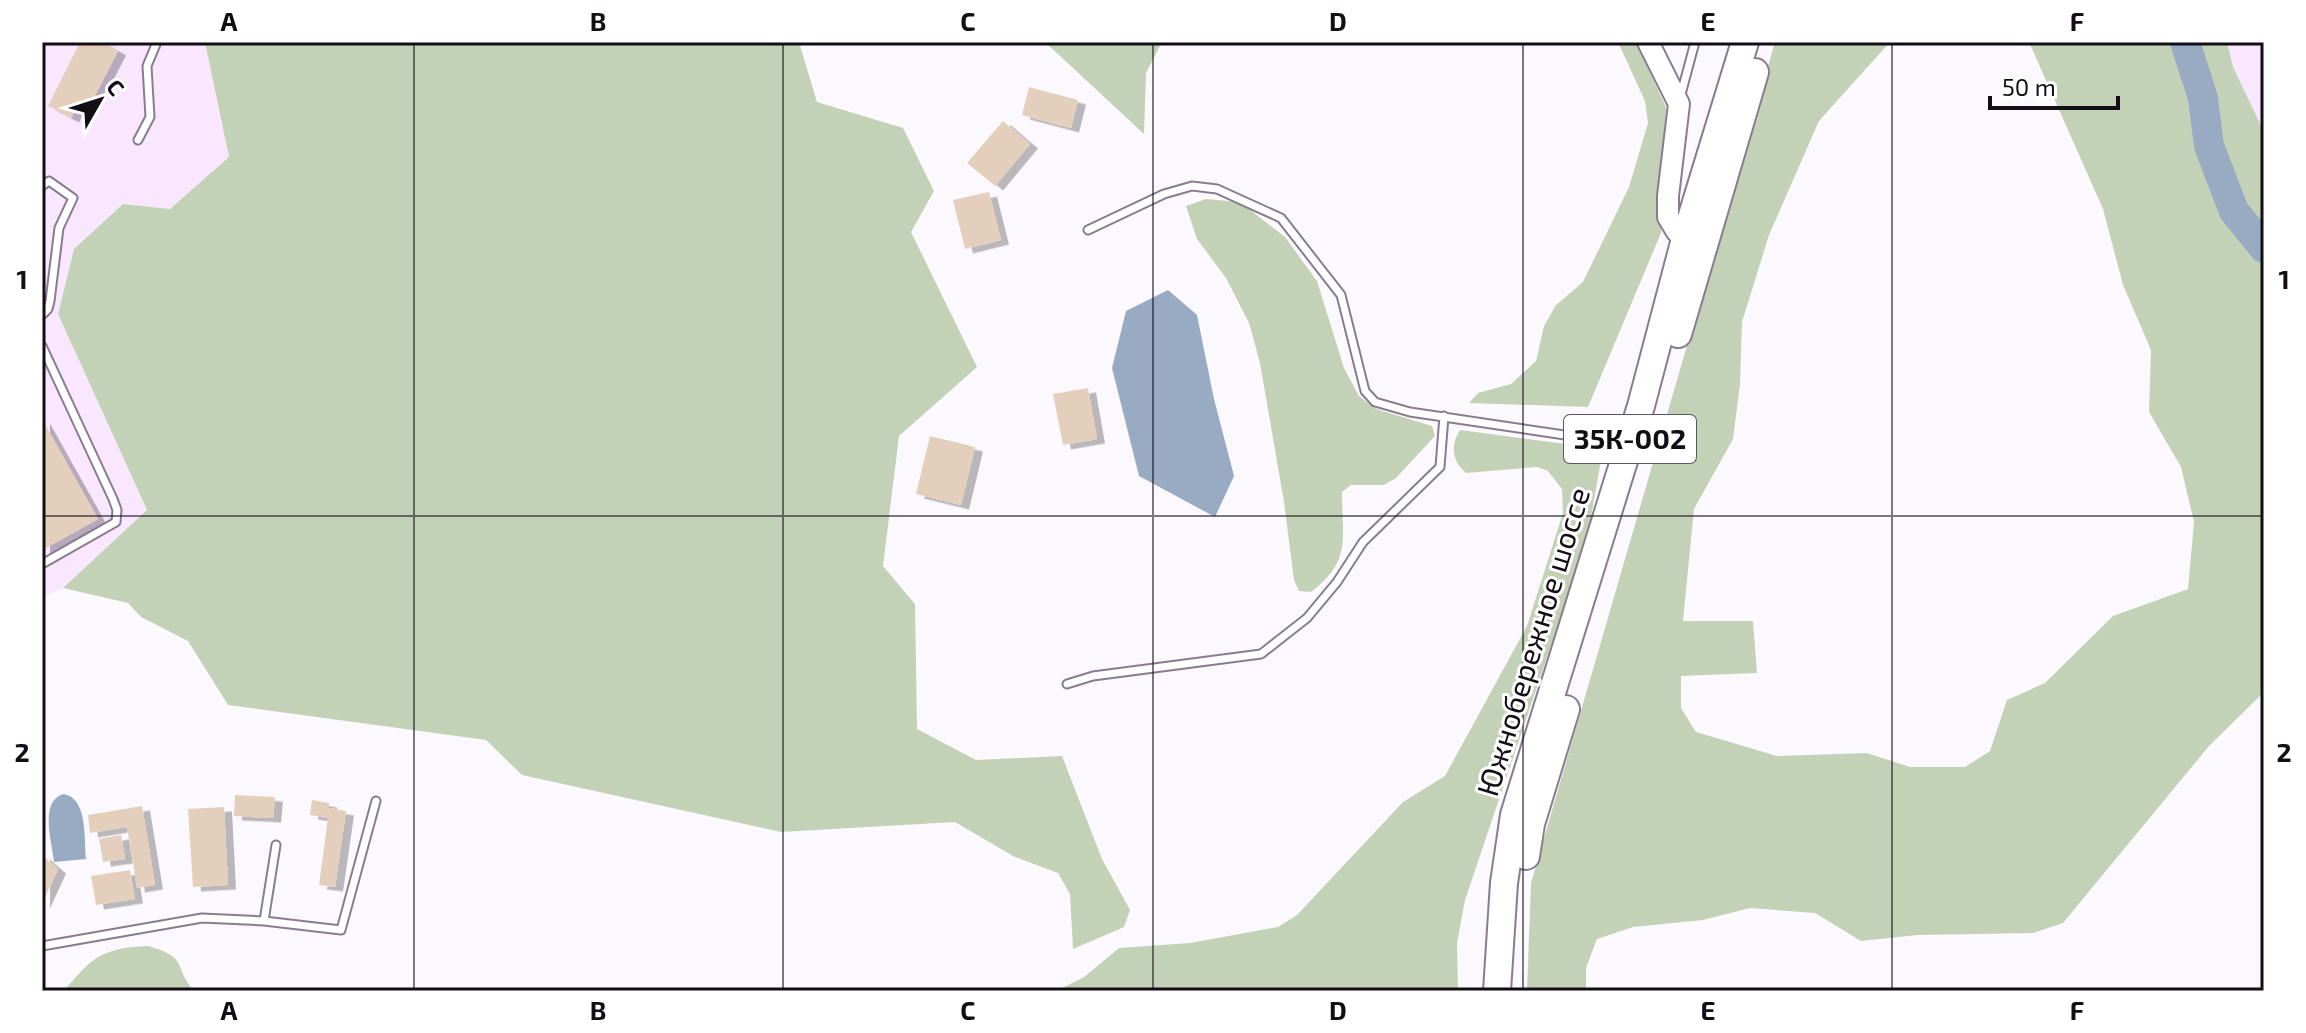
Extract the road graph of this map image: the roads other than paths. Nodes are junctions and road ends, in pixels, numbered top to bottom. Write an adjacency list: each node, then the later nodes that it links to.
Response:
1 (157, 42): 7 (lane)
2 (1648, 42): 6 (street)
3 (1695, 42): 6 (lane)
4 (1745, 42): 10 (highway, Южнобережное шоссе)
5 (1763, 42): 10 (highway, Южнобережное шоссе)
6 (1679, 104): 10 (street)
7 (138, 140)
8 (42, 186): 11 (lane)
9 (1088, 230): 13 (lane)
10 (1695, 241): 14 (highway, Южнобережное шоссе / 35К-002); 16 (highway, Южнобережное шоссе / 35К-002)
11 (42, 315)
12 (42, 346): 15 (lane)
13 (1444, 416): 14 (lane); 17 (lane)
14 (1628, 445): 16 (highway, Южнобережное шоссе / 35К-002)
15 (42, 564)
16 (1577, 645): 22 (highway, Южнобережное шоссе); 23 (highway, Южнобережное шоссе)
17 (1067, 684)
18 (376, 801): 20 (lane)
19 (276, 845): 20 (lane)
20 (264, 921): 21 (lane)
21 (42, 946)
22 (1497, 991)
23 (1514, 991)

